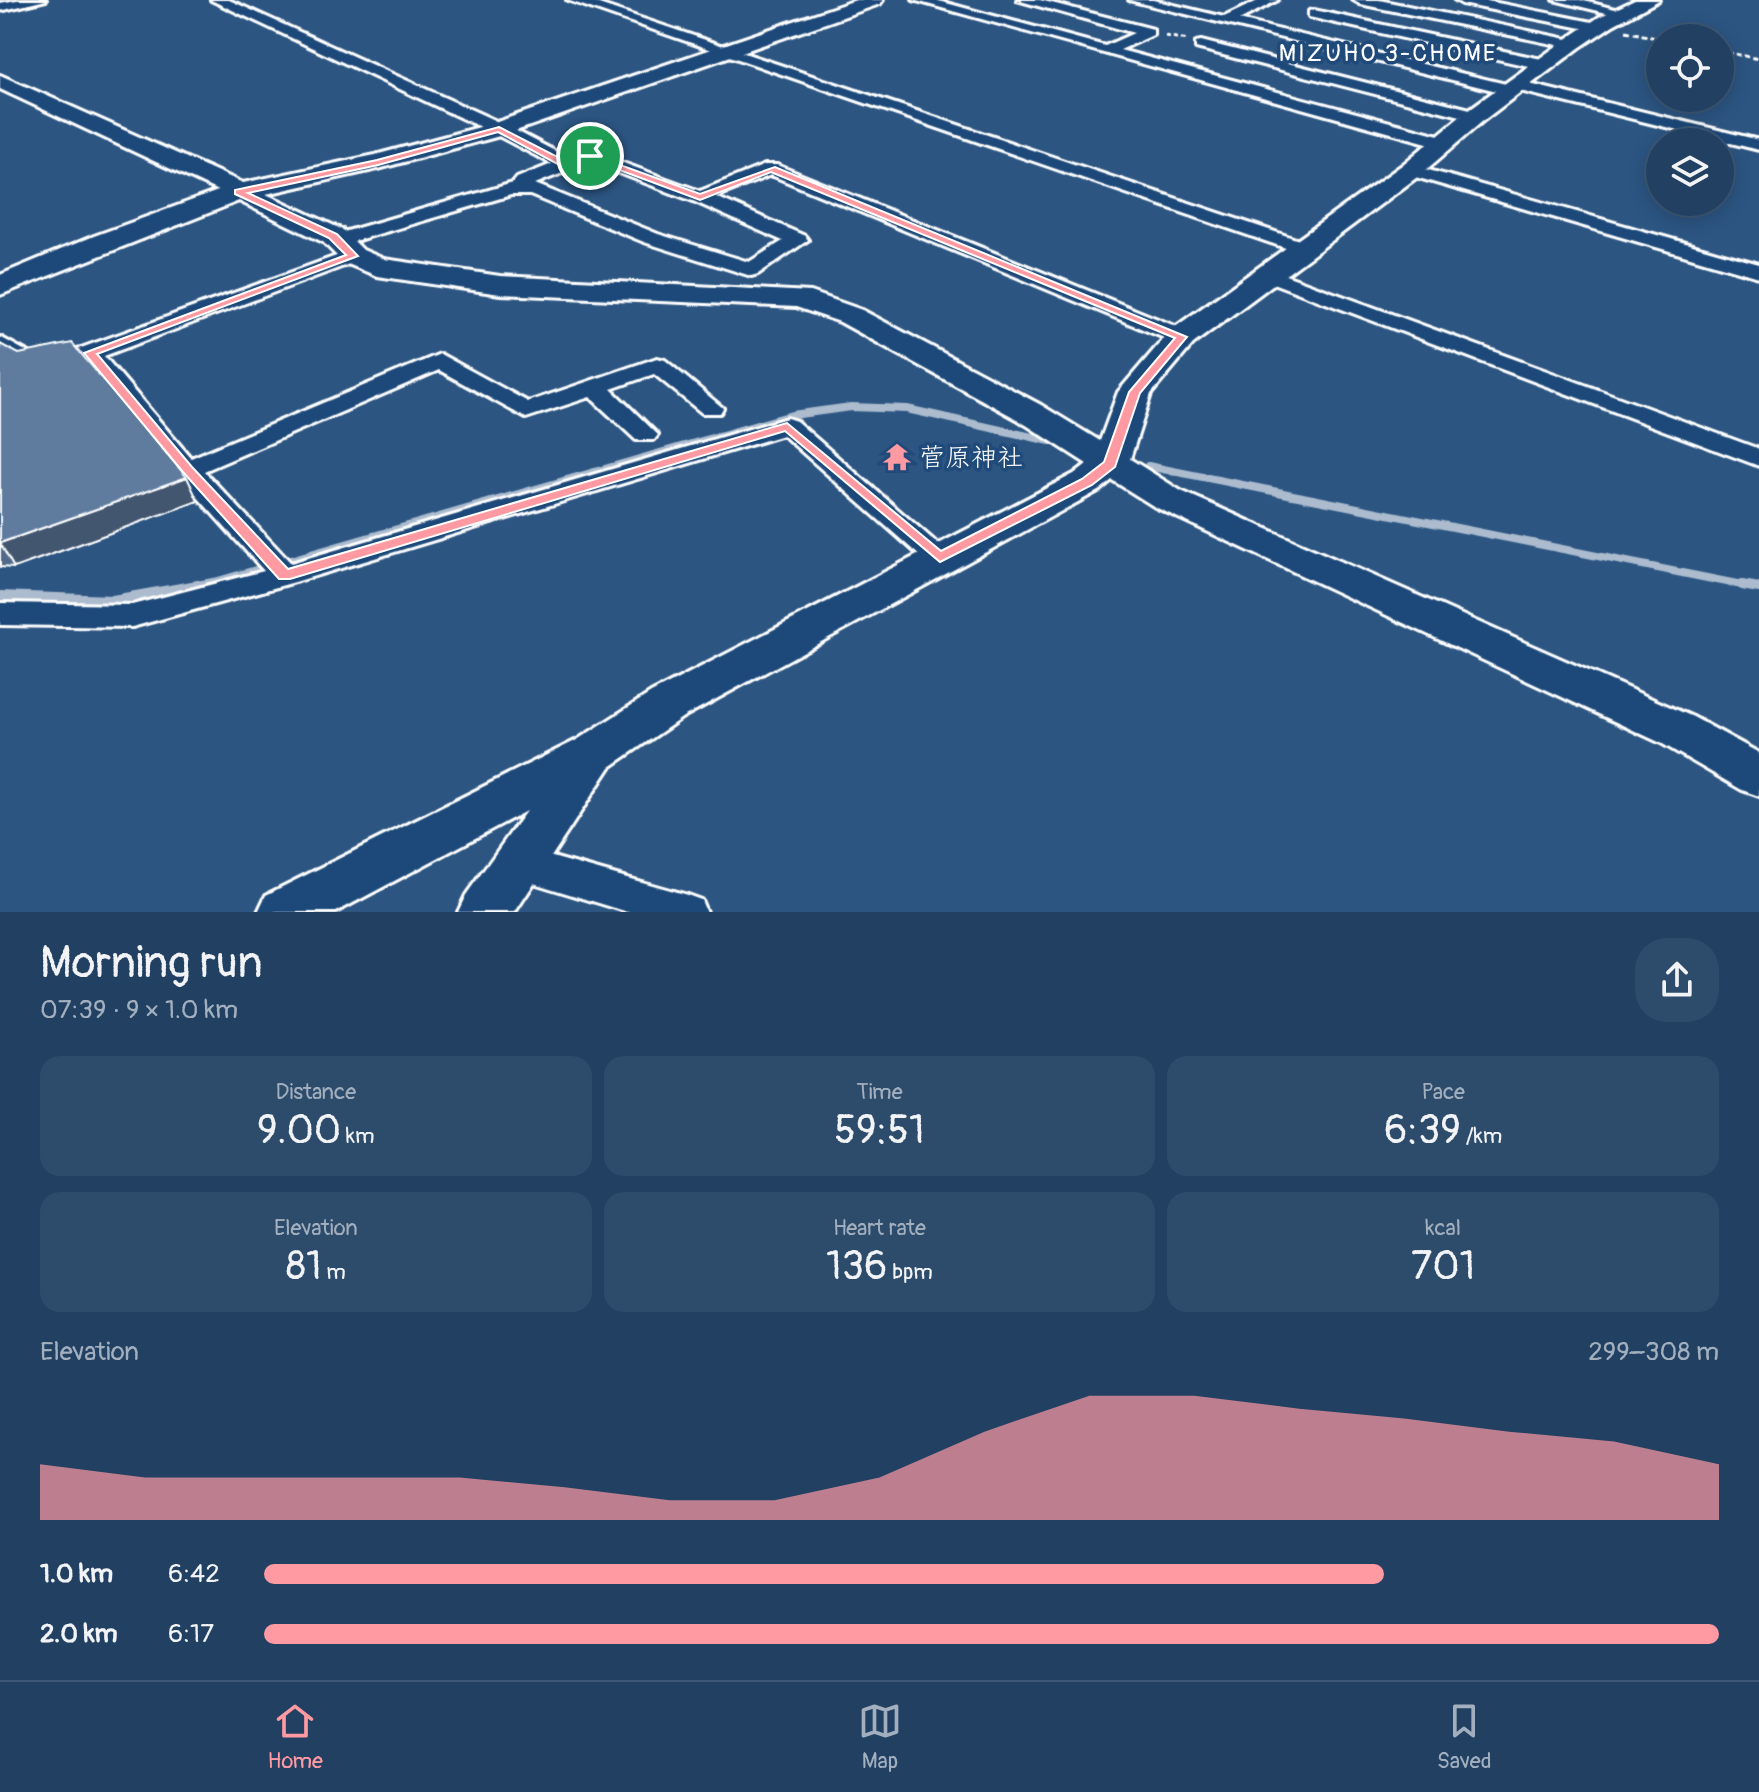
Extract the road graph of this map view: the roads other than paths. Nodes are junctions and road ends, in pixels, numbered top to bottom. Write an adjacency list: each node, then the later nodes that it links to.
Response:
1 (39, 0): 15 (street)
2 (218, 0): 33 (street)
3 (574, 0): 26 (street)
4 (874, 0): 26 (street)
5 (920, 0): 25 (street)
6 (1024, 0): 20 (street)
7 (1136, 0): 13 (street)
8 (1271, 0): 18 (street)
9 (1360, 0): 23 (street)
10 (1462, 0): 19 (street)
11 (1561, 0): 16 (street)
12 (1650, 0): 16 (street)
13 (1166, 3): 18 (street)
14 (1334, 5): 17 (street)
15 (0, 7)
16 (1623, 13): 19 (street)
17 (1314, 14): 21 (street); 28 (street)
18 (1227, 21): 21 (street)
19 (1597, 27): 23 (street)
20 (1148, 32): 22 (street); 25 (street)
21 (1277, 33): 31 (street)
22 (1165, 36)
23 (1572, 44): 28 (street)
24 (1201, 45): 27 (street)
25 (1105, 51): 29 (street)
26 (728, 52): 33 (street); 42 (street)
27 (1237, 54): 29 (street); 32 (street)
28 (1546, 65): 31 (street)
29 (1196, 76): 34 (street)
30 (0, 81): 39 (street)
31 (1515, 88): 32 (street); 35 (street)
32 (1476, 115): 34 (street)
33 (499, 129): 36 (street); 39 (street)
34 (1444, 142): 37 (street)
35 (1759, 145)
36 (567, 165): 38 (street); 40 (street)
37 (1411, 170): 42 (street); 43 (street)
38 (520, 189): 40 (street); 41 (street)
39 (239, 192): 41 (street); 45 (street)
40 (700, 197): 46 (street)
41 (345, 248): 48 (street); 53 (street)
42 (1304, 248): 44 (street)
43 (1759, 271)
44 (1269, 275): 46 (street); 52 (street)
45 (0, 286)
46 (1182, 337): 53 (street)
47 (3, 350): 48 (street)
48 (89, 353): 54 (street)
49 (595, 388): 50 (street); 51 (street); 54 (street)
50 (711, 408)
51 (645, 435)
52 (1759, 458)
53 (1110, 464): 55 (street); 59 (street)
54 (187, 469): 56 (street)
55 (940, 558): 56 (street); 58 (street)
56 (279, 569): 57 (street)
57 (0, 614)
58 (594, 753): 60 (street); 61 (street)
59 (1759, 776)
60 (517, 863): 62 (street); 63 (street)
61 (285, 912)
62 (485, 912)
63 (687, 912)

